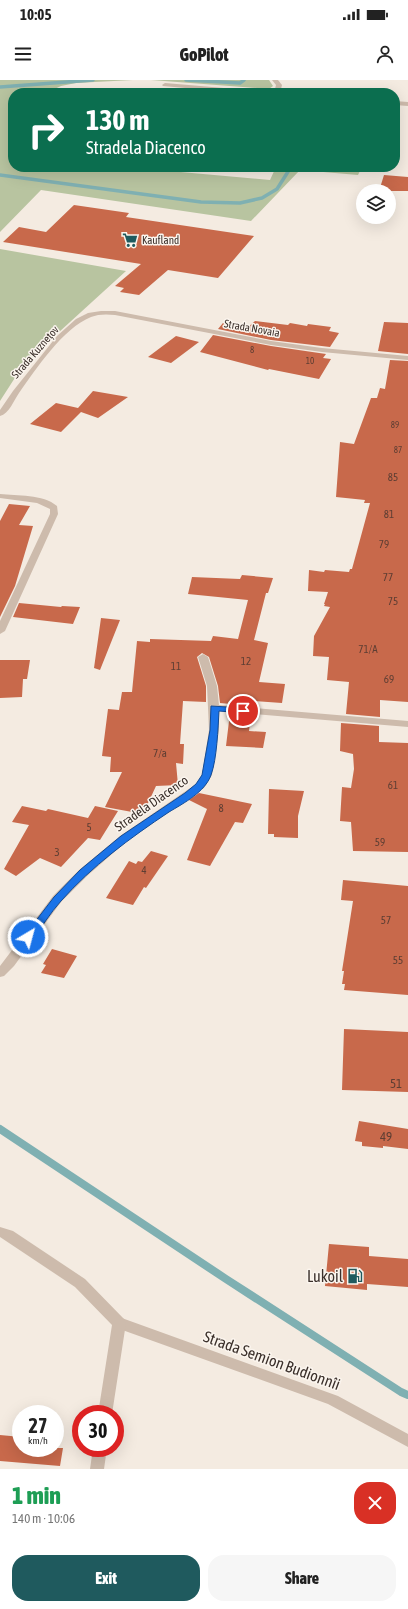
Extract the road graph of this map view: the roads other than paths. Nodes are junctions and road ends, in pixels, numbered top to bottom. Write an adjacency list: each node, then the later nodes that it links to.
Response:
1 (165, 86): 2 (street)
2 (192, 88)
3 (94, 313): 4 (street, Strada Novaia); 5 (street, Strada Kuznețov)
4 (408, 358)
5 (0, 414)
6 (0, 496): 7 (street)
7 (0, 631)
8 (202, 657): 9 (street, Stradela Diacenco)
9 (214, 708): 10 (street); 11 (street, Stradela Diacenco)
10 (408, 724)
11 (0, 973)
12 (0, 1232): 13 (street, Strada Semion Budionnîi)
13 (119, 1324): 14 (street); 15 (street, Strada Semion Budionnîi)
14 (106, 1405)
15 (408, 1441)
16 (99, 1457): 17 (street)
17 (97, 1469)

